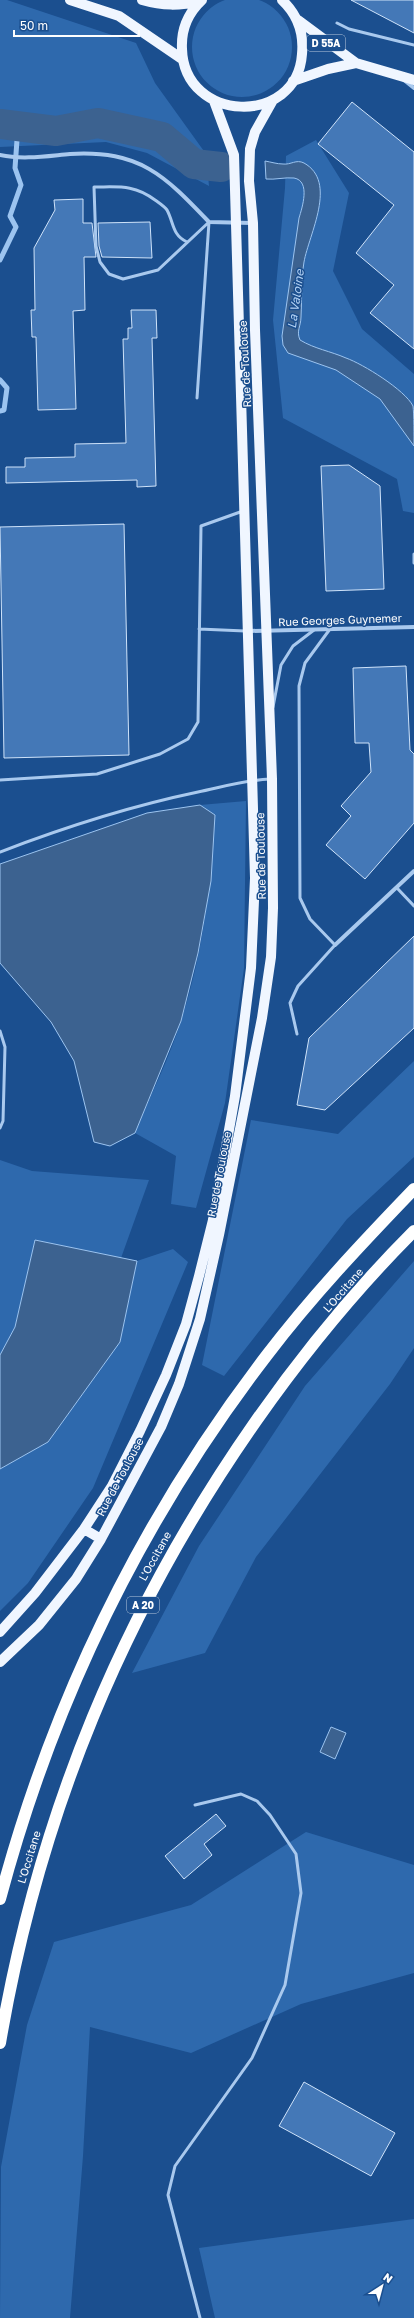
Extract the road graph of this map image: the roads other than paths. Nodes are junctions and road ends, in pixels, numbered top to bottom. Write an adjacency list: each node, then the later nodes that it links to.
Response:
1 (70, 0): 8 (main road)
2 (142, 0): 3 (main road)
3 (201, 0): 8 (main road, Rue de Toulouse)
4 (282, 0): 5 (main road, Rue de Toulouse)
5 (298, 20): 9 (main road, D 55A); 12 (main road, Rue de Toulouse)
6 (337, 23): 7 (lane)
7 (414, 45)
8 (182, 59): 15 (main road, Rue de Toulouse)
9 (356, 63): 10 (main road, D 55A); 12 (main road, D 55A)
10 (396, 73): 11 (main road, D 55A); 13 (street)
11 (414, 80)
12 (293, 81): 14 (main road, Rue de Toulouse)
13 (414, 88)
14 (273, 100): 15 (main road, Rue de Toulouse); 19 (main road, Rue de Toulouse)
15 (214, 101): 18 (main road, Rue de Toulouse)
16 (0, 155): 17 (street)
17 (210, 222): 18 (street); 20 (lane); 21 (lane)
18 (235, 222): 19 (street); 22 (main road, Rue de Toulouse)
19 (253, 224): 30 (main road, Rue de Toulouse)
20 (187, 242): 20 (lane)
21 (197, 398)
22 (244, 510): 26 (lane); 29 (main road, Rue de Toulouse)
23 (414, 554): 24 (lane)
24 (414, 563)
25 (414, 627): 28 (street, Rue Georges Guynemer)
26 (199, 628): 29 (lane); 33 (lane)
27 (316, 628): 28 (street, Rue Georges Guynemer); 30 (street, Rue Georges Guynemer); 31 (lane)
28 (331, 628): 39 (lane)
29 (248, 631): 30 (street); 34 (main road, Rue de Toulouse)
30 (267, 632): 31 (main road, Rue de Toulouse)
31 (270, 725): 32 (main road, Rue de Toulouse)
32 (272, 779): 34 (lane); 46 (main road, Rue de Toulouse)
33 (0, 780)
34 (252, 780): 35 (lane); 45 (main road, Rue de Toulouse)
35 (0, 852)
36 (414, 871): 37 (street)
37 (397, 888): 38 (lane); 39 (street)
38 (414, 906)
39 (335, 945): 41 (lane)
40 (0, 1030): 42 (lane)
41 (297, 1034)
42 (0, 1128)
43 (414, 1189): 50 (highway, L'Occitane / A 20)
44 (414, 1232): 51 (highway, L'Occitane / A 20)
45 (84, 1529): 46 (main road); 47 (main road, Rue de Toulouse)
46 (100, 1539): 48 (main road, Rue de Toulouse)
47 (0, 1632)
48 (0, 1662)
49 (195, 1805): 52 (lane)
50 (0, 1899)
51 (0, 2043)
52 (200, 2318)

